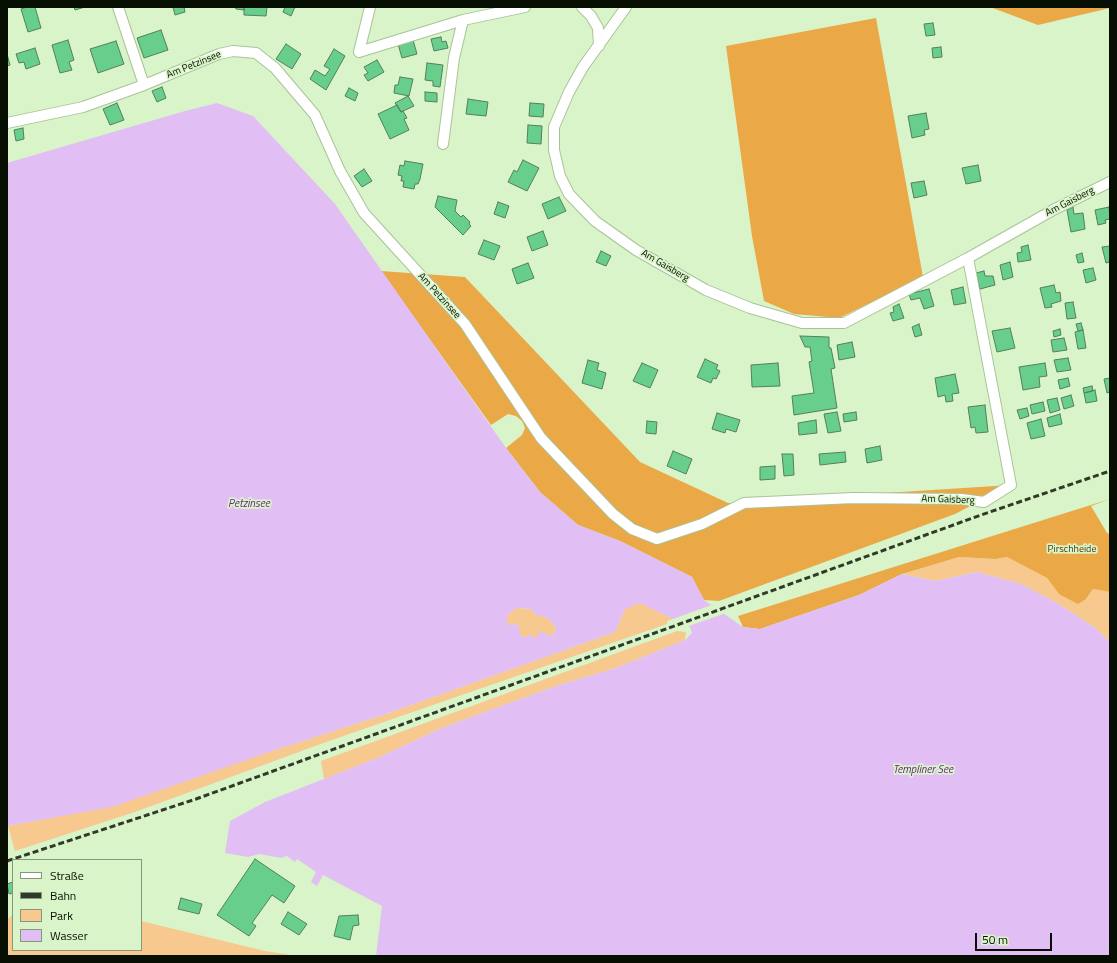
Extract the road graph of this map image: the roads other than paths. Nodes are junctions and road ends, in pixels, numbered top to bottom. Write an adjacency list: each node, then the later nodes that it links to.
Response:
1 (118, 7): 8 (street)
2 (370, 7): 6 (street)
3 (525, 7): 6 (street)
4 (582, 7): 7 (street)
5 (626, 7): 7 (street, Am Gaisberg)
6 (463, 20): 10 (street)
7 (599, 46): 12 (street, Am Gaisberg)
8 (144, 85): 9 (street, Am Petzinsee); 13 (street, Am Petzinsee)
9 (7, 123)
10 (443, 144)
11 (1110, 182): 12 (street, Am Gaisberg)
12 (968, 258): 13 (street, Am Gaisberg)
13 (744, 503)

